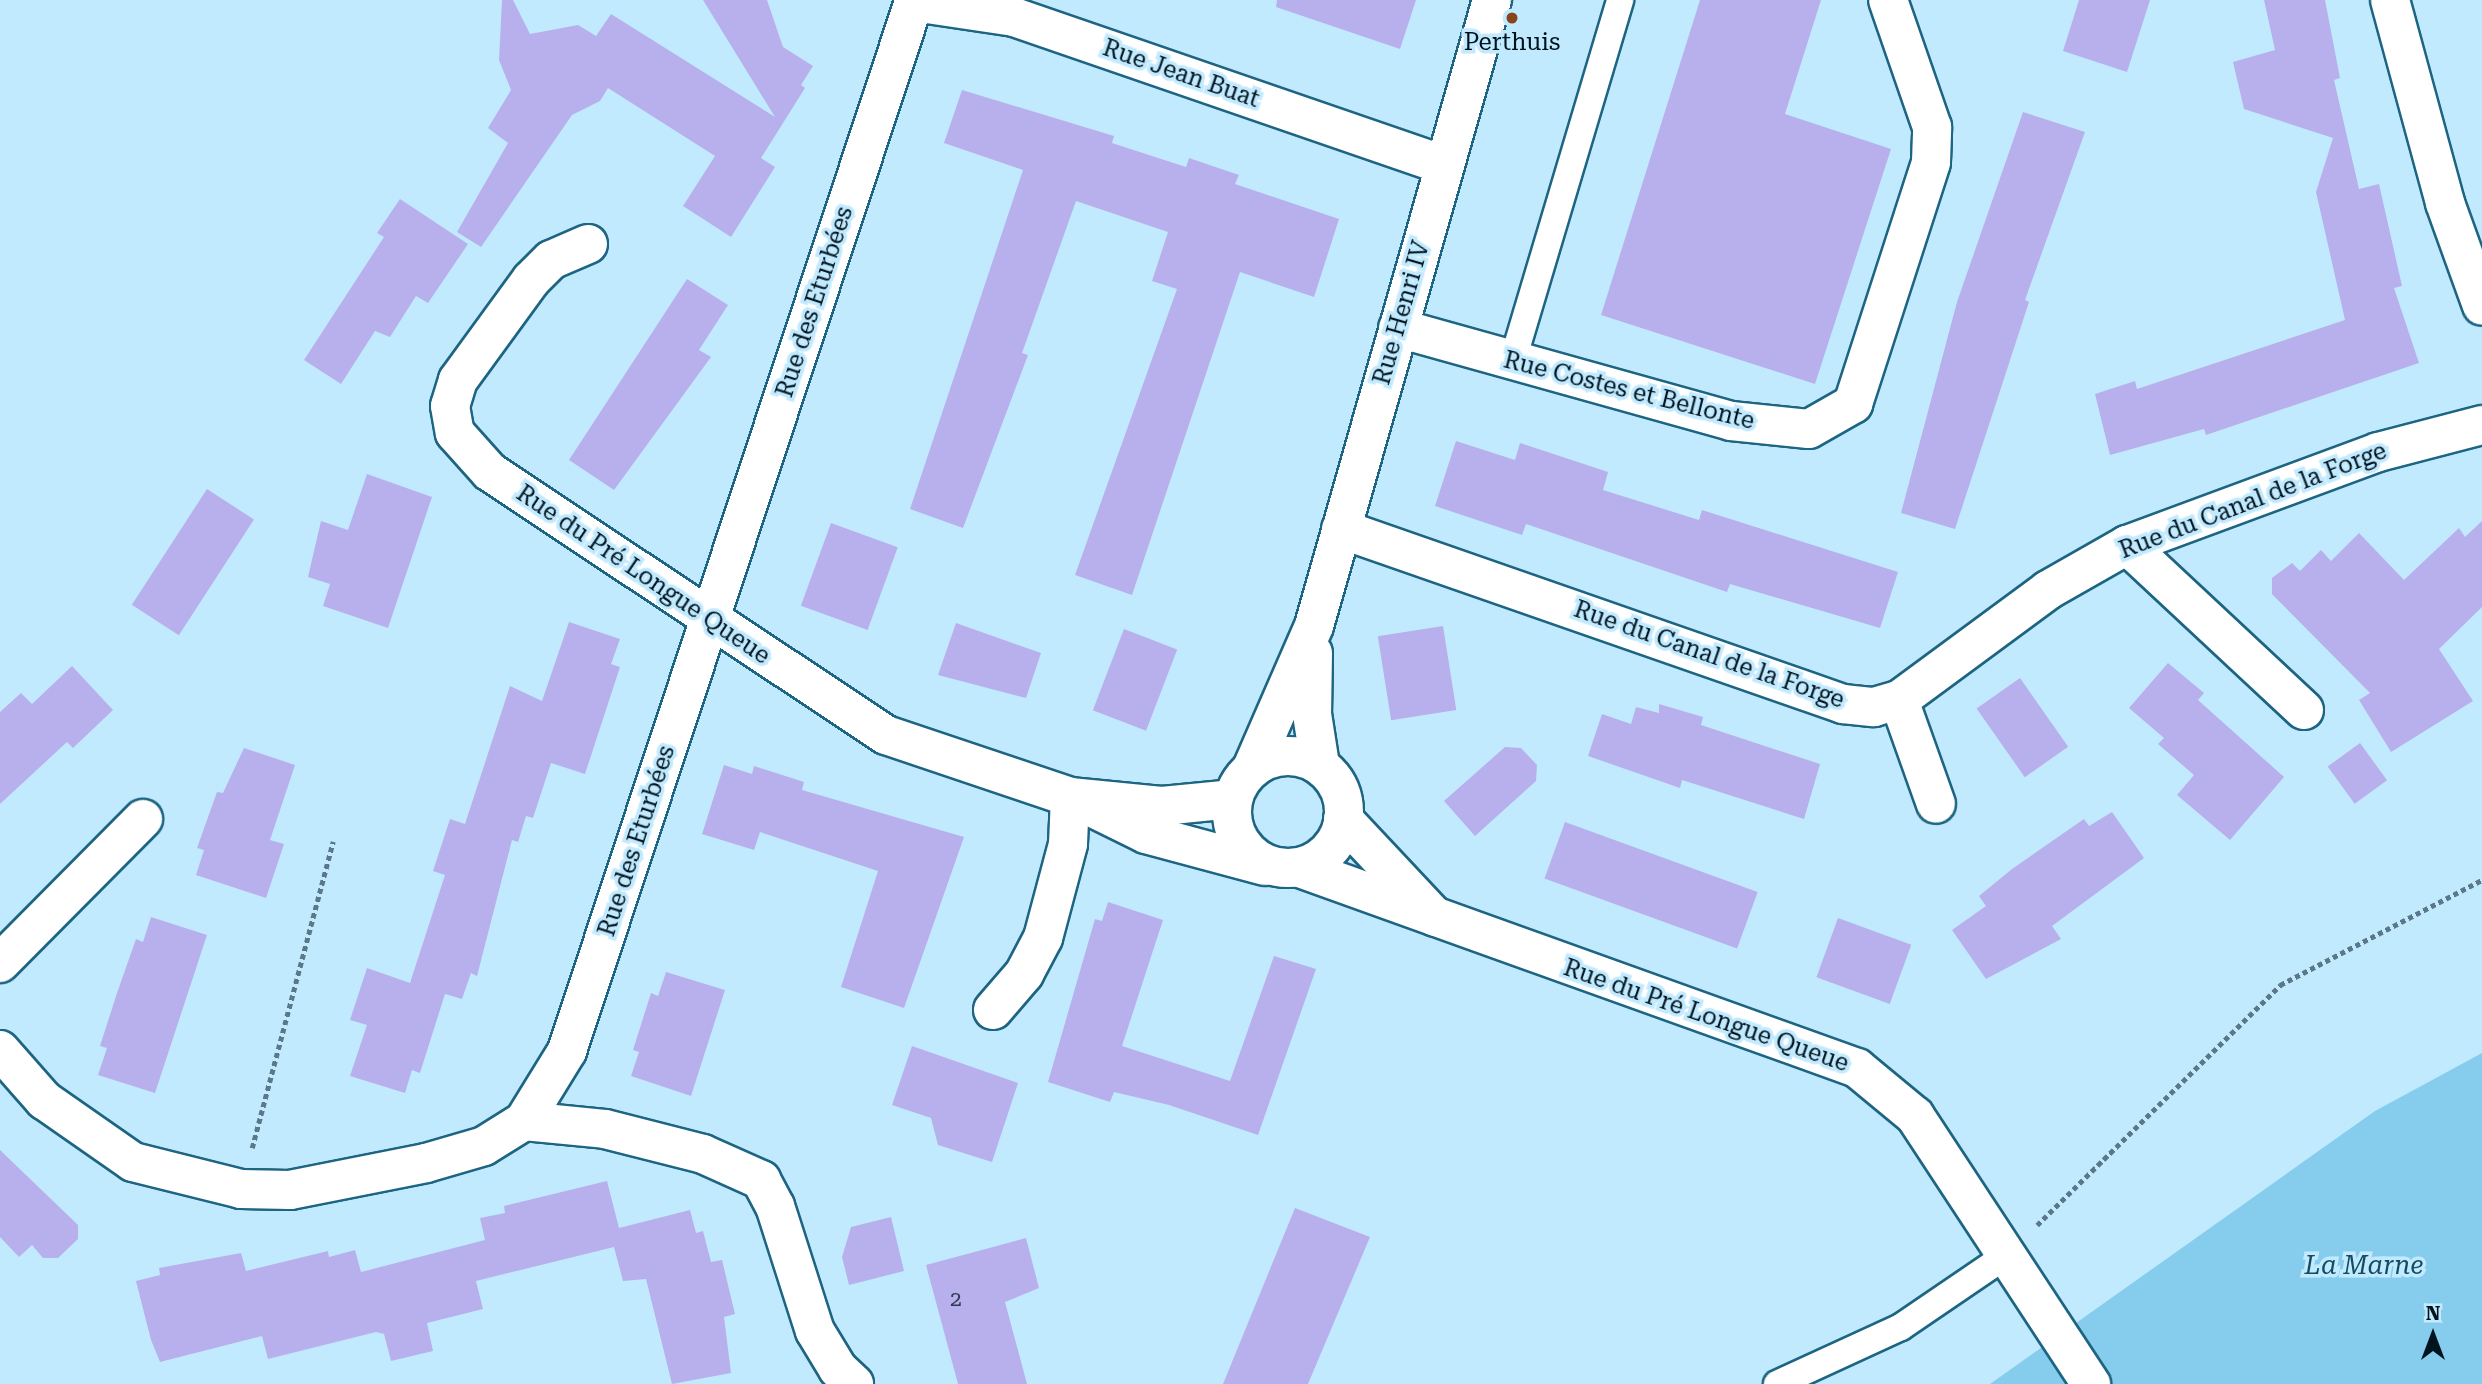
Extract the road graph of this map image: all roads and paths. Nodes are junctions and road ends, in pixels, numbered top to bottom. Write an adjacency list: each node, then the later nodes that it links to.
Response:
1 (1492, 0): 6 (street, Rue Henri IV)
2 (1620, 0): 10 (lane)
3 (1888, 0): 10 (street, Rue Costes et Bellonte)
4 (2390, 0): 8 (street)
5 (913, 1): 6 (street, Rue Jean Buat); 14 (street, Rue des Eturbées)
6 (1443, 165): 9 (street, Rue Henri IV)
7 (588, 244): 14 (street, Rue du Pré Longue Queue)
8 (2482, 306)
9 (1398, 328): 10 (street, Rue Costes et Bellonte); 12 (street, Rue Henri IV)
10 (1512, 363)
11 (2482, 425): 13 (street, Rue du Canal de la Forge)
12 (1341, 529): 15 (street, Rue Henri IV); 16 (street, Rue du Canal de la Forge)
13 (2127, 545): 16 (street, Rue du Canal de la Forge); 17 (street)
14 (711, 621): 20 (street, Rue du Pré Longue Queue); 31 (street, Rue des Eturbées)
15 (1314, 626): 18 (street, Rue Henri IV); 19 (street, Rue Henri IV)
16 (1899, 700): 21 (street)
17 (2304, 710)
18 (1320, 765): 19 (street); 23 (street)
19 (1242, 783): 20 (street, Rue du Pré Longue Queue); 25 (street)
20 (1070, 797): 25 (street, Rue du Pré Longue Queue); 29 (street)
21 (1936, 804)
22 (143, 819): 28 (street)
23 (1343, 819): 25 (street); 27 (street, Rue du Pré Longue Queue)
24 (333, 842): 32 (path)
25 (1286, 868): 27 (street, Rue du Pré Longue Queue)
26 (2482, 880): 33 (path)
27 (1438, 920): 33 (street, Rue du Pré Longue Queue)
28 (0, 963)
29 (993, 1010)
30 (0, 1050): 32 (street, Rue des Eturbées)
31 (524, 1121): 32 (street, Rue des Eturbées); 34 (street)
32 (241, 1189)
33 (2008, 1254): 35 (lane); 36 (street, Rue du Pré Longue Queue)
34 (854, 1384)
35 (1777, 1384)
36 (2091, 1384)

